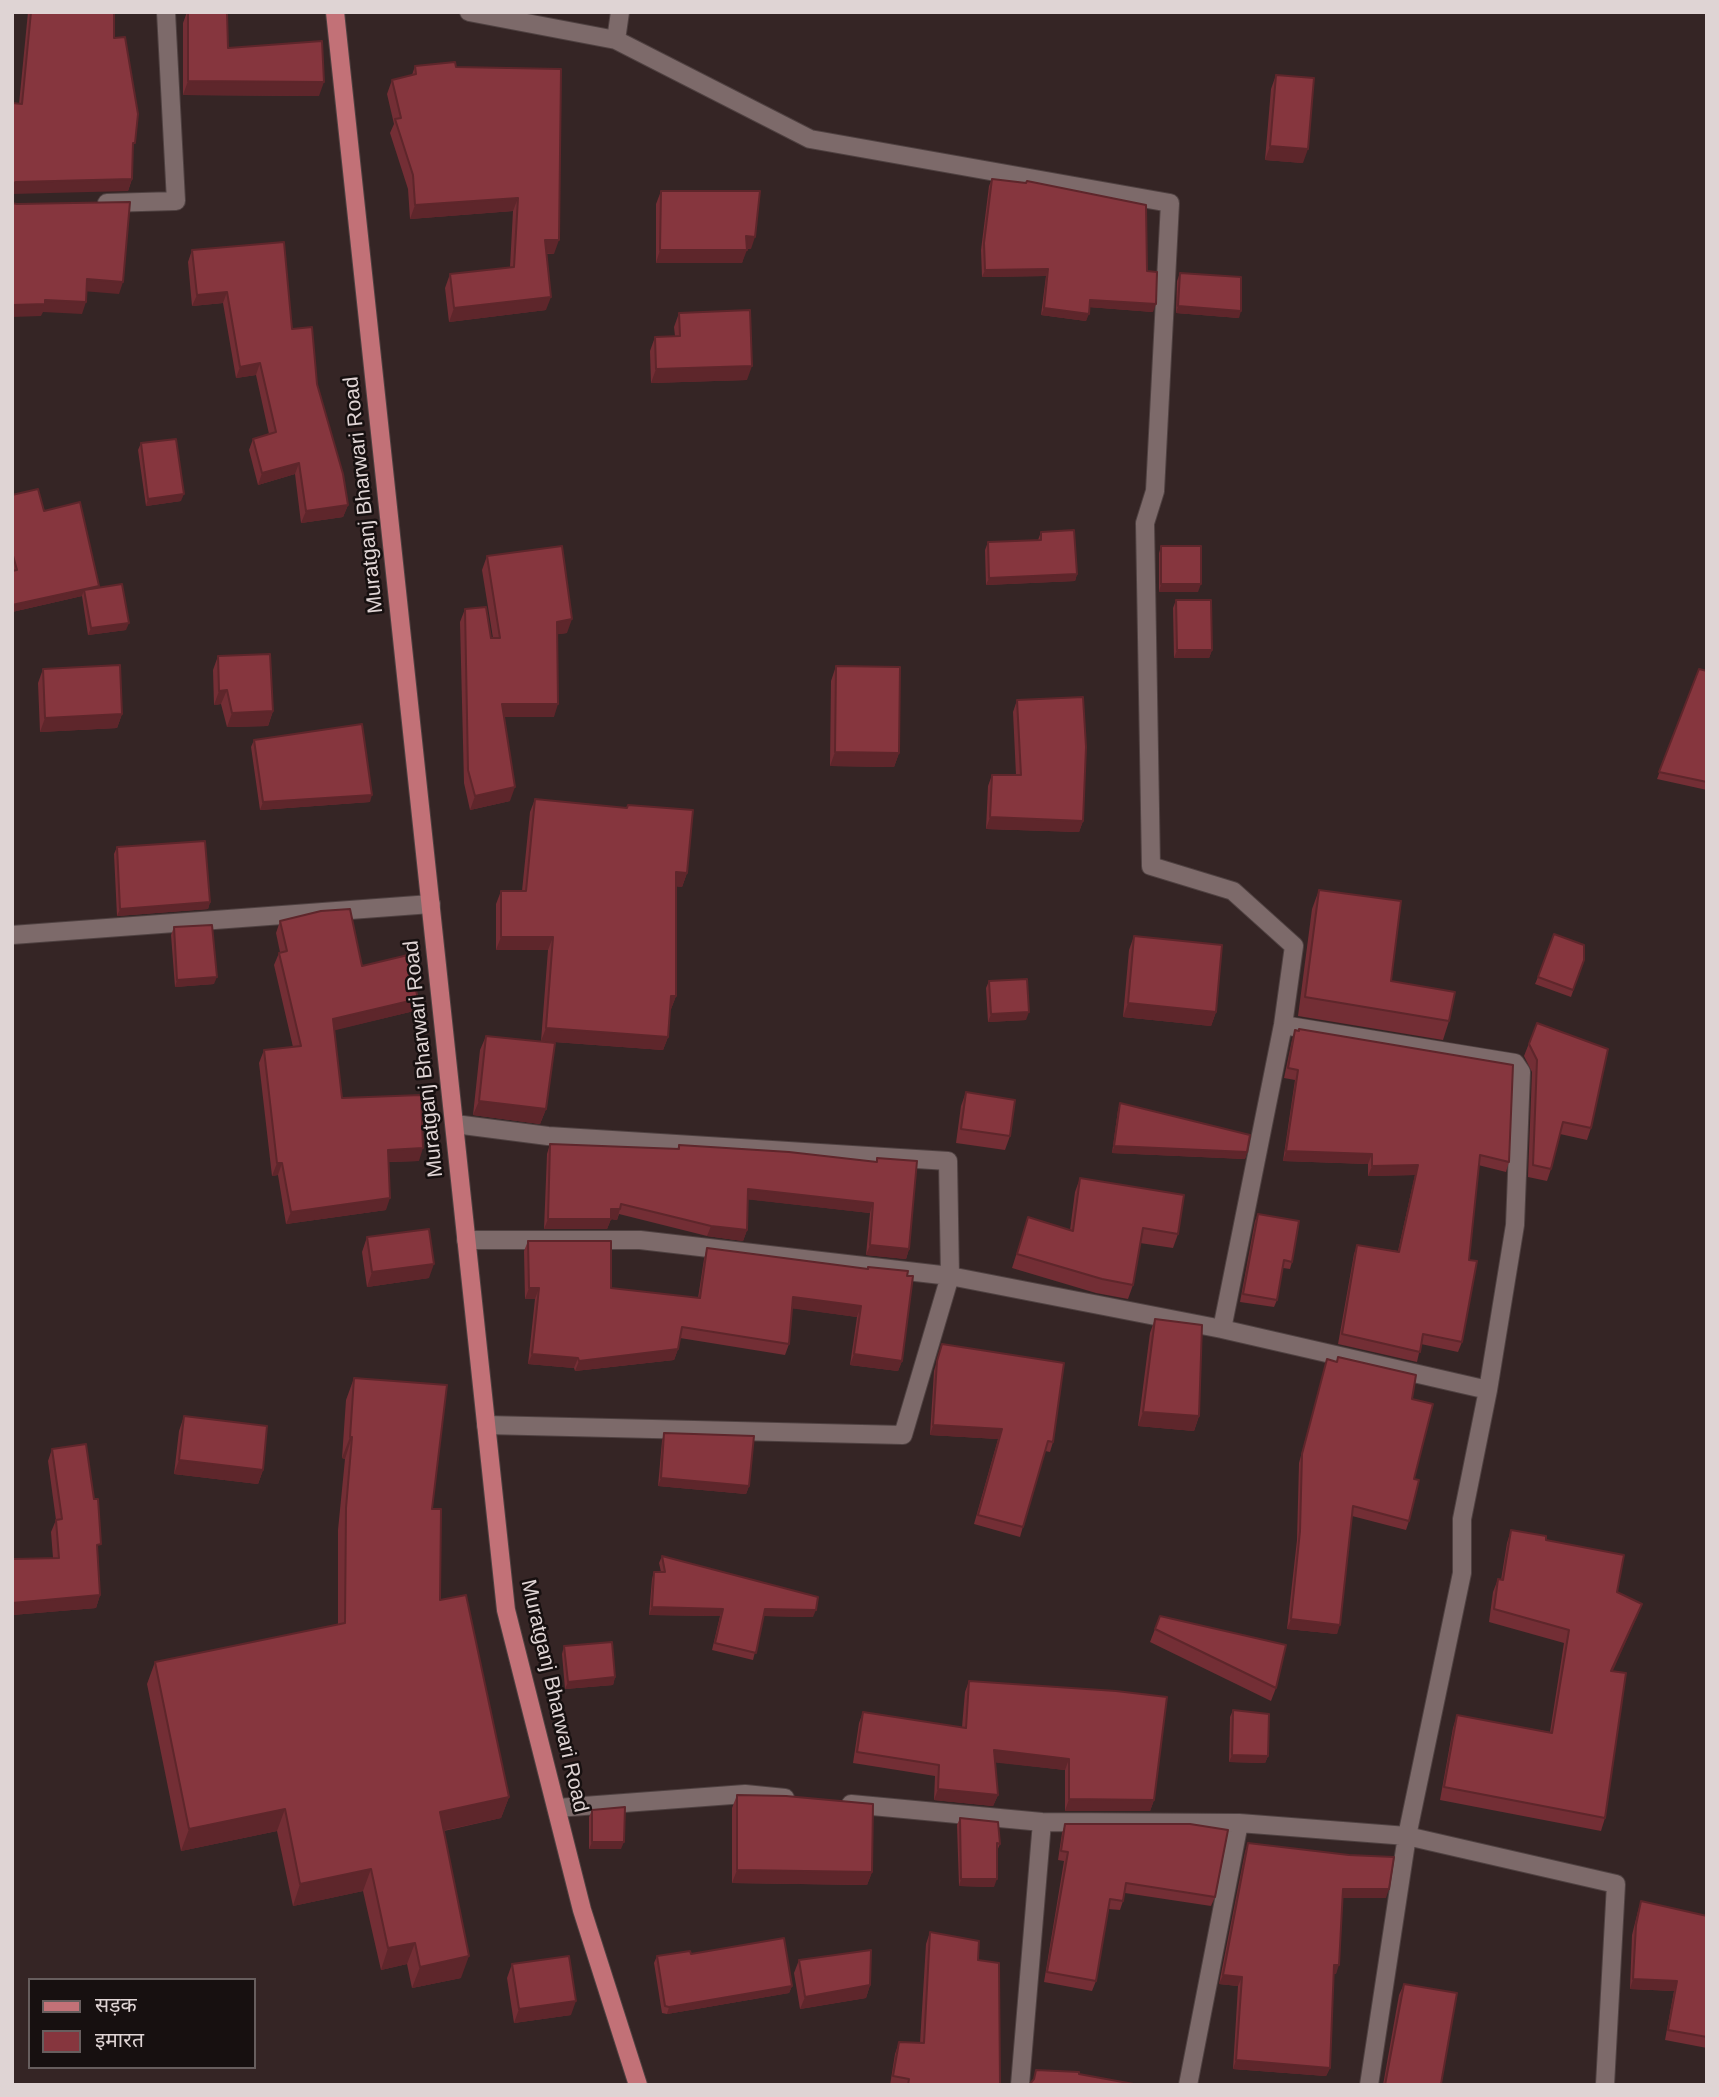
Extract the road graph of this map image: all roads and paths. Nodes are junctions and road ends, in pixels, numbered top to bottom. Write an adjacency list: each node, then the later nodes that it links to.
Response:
1 (166, 12): 6 (street)
2 (335, 12): 7 (main road, Muratganj Bharwari Road)
3 (469, 12): 5 (street)
4 (620, 12): 5 (street)
5 (616, 40): 9 (street)
6 (94, 203)
7 (431, 904): 8 (street); 10 (main road, Muratganj Bharwari Road)
8 (12, 935)
9 (1283, 1025): 13 (street); 14 (street)
10 (454, 1124): 11 (main road, Muratganj Bharwari Road); 12 (street)
11 (466, 1240): 12 (street); 15 (main road, Muratganj Bharwari Road)
12 (950, 1276): 13 (street); 15 (street)
13 (1222, 1329): 14 (street)
14 (1488, 1390): 21 (street)
15 (486, 1425): 18 (main road, Muratganj Bharwari Road)
16 (799, 1799): 18 (street)
17 (840, 1803): 19 (street)
18 (556, 1808): 22 (main road, Muratganj Bharwari Road)
19 (1042, 1822): 20 (street); 23 (street)
20 (1239, 1823): 21 (street); 24 (street)
21 (1407, 1836): 25 (street); 26 (street)
22 (638, 2085)
23 (1020, 2085)
24 (1188, 2085)
25 (1369, 2085)
26 (1605, 2085)

